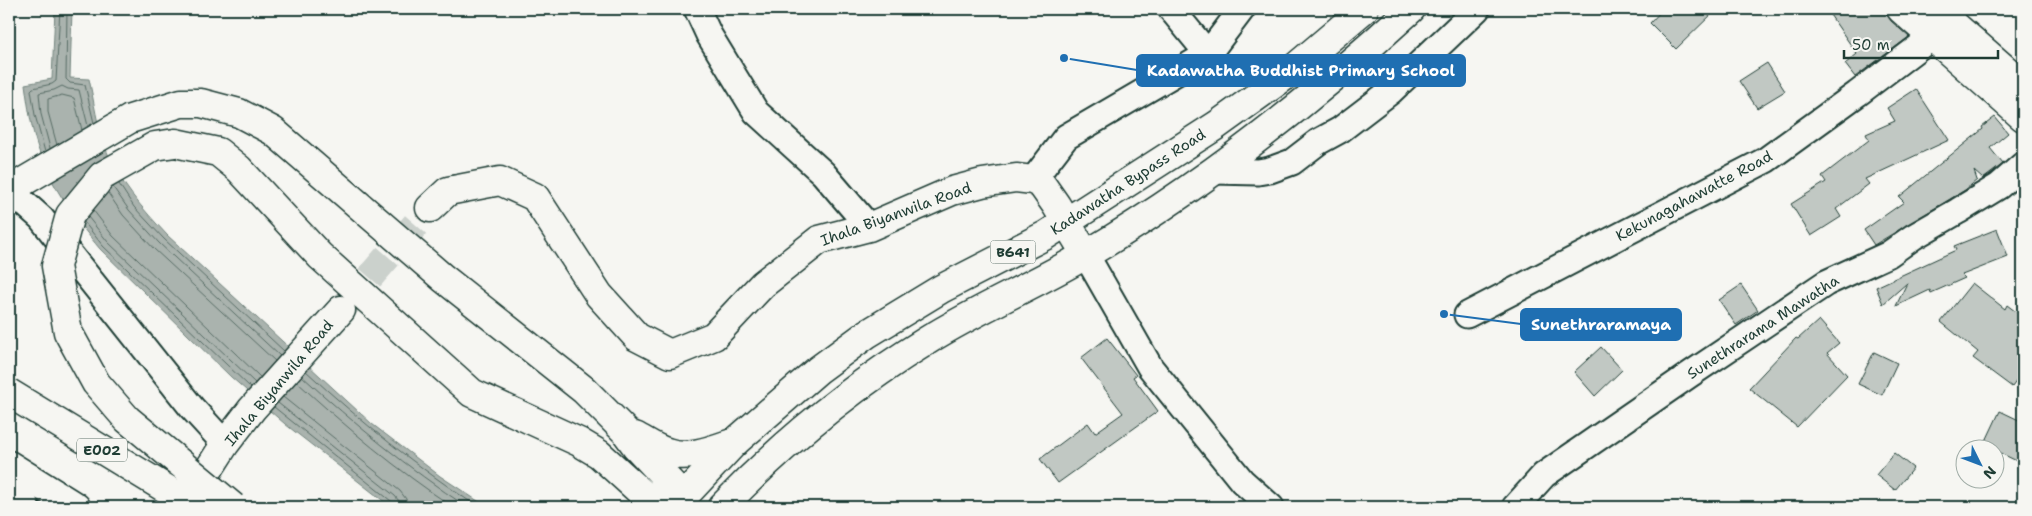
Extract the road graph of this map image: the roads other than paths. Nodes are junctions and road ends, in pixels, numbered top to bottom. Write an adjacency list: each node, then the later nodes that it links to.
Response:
1 (697, 9): 19 (street)
2 (1171, 9): 10 (street)
3 (1242, 9): 10 (street)
4 (1364, 9): 18 (main road, Kadawatha Bypass Road / B641)
5 (1411, 9): 14 (main road, B641)
6 (1478, 9): 14 (street)
7 (1901, 9): 9 (main road)
8 (1936, 9): 11 (main road)
9 (1932, 37): 12 (main road); 22 (street, Kekunagahawatte Road)
10 (1208, 54): 15 (street)
11 (2023, 85)
12 (2023, 117)
13 (2023, 165): 37 (street, Sunethrarama Mawatha)
14 (1214, 171): 20 (main road, B641)
15 (1033, 180): 18 (main road); 19 (main road, Ihala Biyanwila Road)
16 (9, 191): 24 (main road); 26 (street)
17 (430, 208): 19 (main road, Ihala Biyanwila Road)
18 (1066, 222): 20 (main road); 25 (main road, Kadawatha Bypass Road / B641)
19 (869, 227)
20 (1086, 255): 35 (main road, B641); 36 (street)
21 (341, 310): 26 (main road, Ihala Biyanwila Road)
22 (1467, 315)
23 (9, 393): 33 (main road, E002, bridge)
24 (625, 430): 25 (main road); 29 (main road)
25 (735, 442): 29 (main road, Kadawatha Bypass Road / B641)
26 (225, 444): 32 (main road, Ihala Biyanwila Road)
27 (9, 465): 31 (main road)
28 (9, 494): 30 (main road)
29 (680, 505): 34 (main road, bridge)
30 (25, 507)
31 (76, 507)
32 (185, 507)
33 (196, 507)
34 (233, 507)
35 (722, 507)
36 (1271, 507)
37 (1515, 507)

